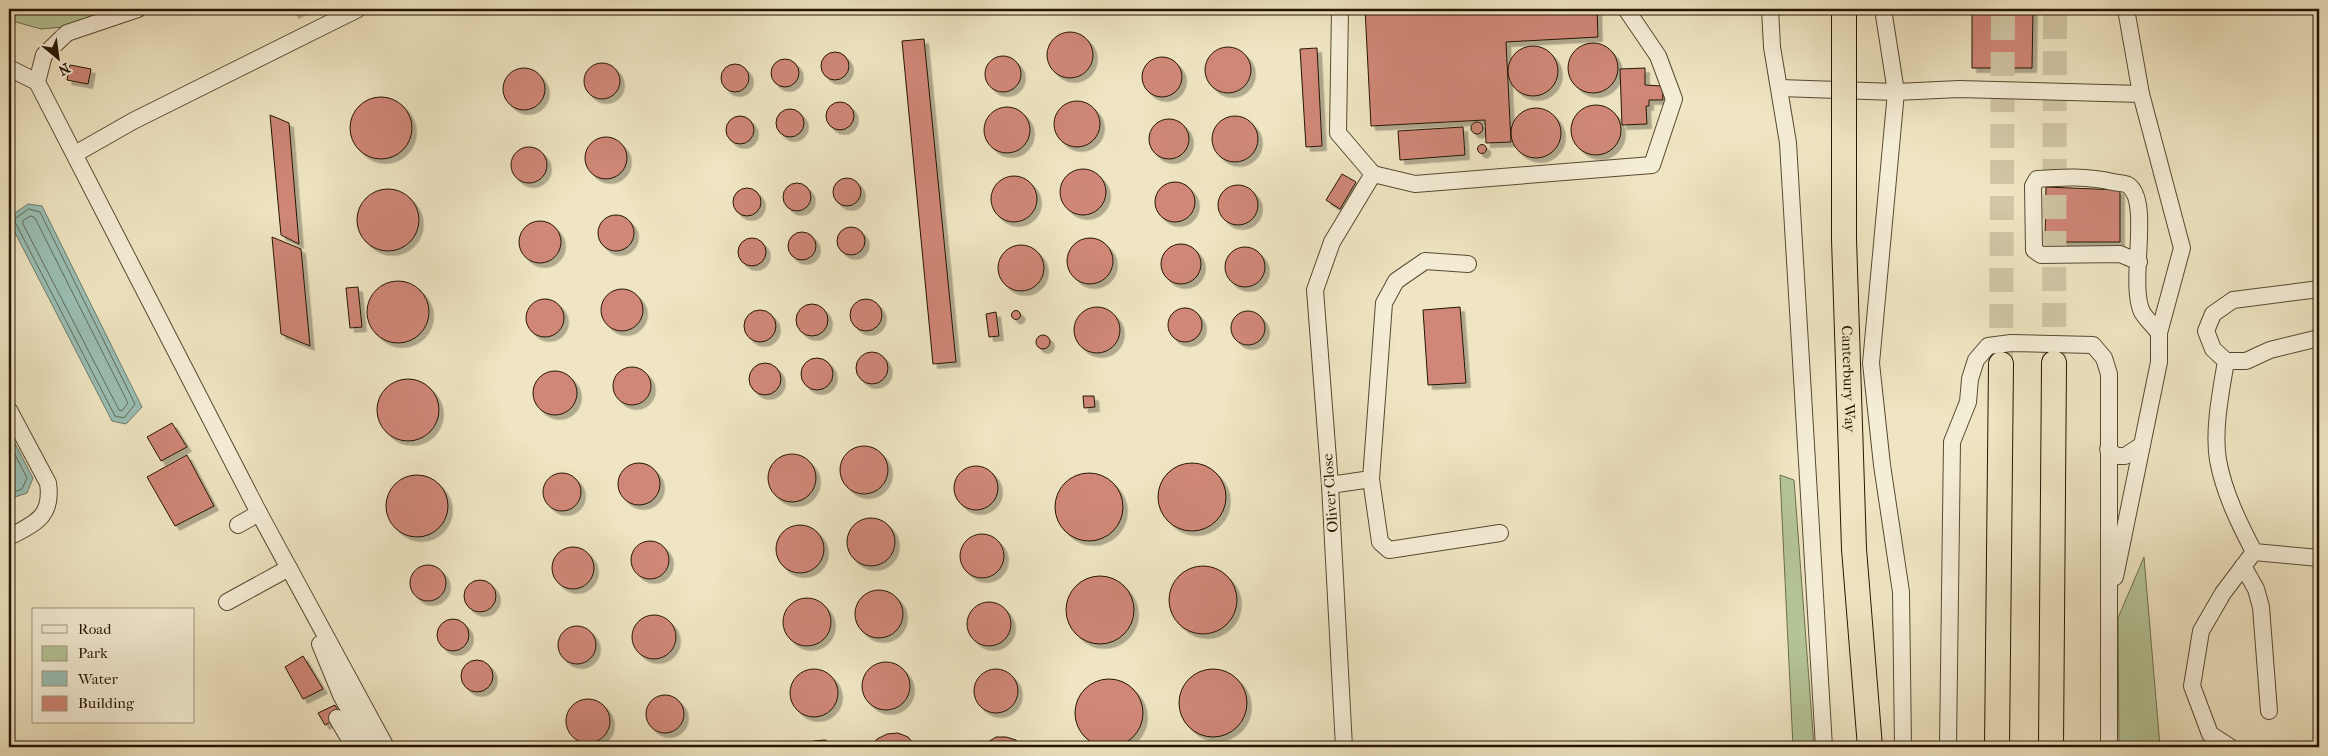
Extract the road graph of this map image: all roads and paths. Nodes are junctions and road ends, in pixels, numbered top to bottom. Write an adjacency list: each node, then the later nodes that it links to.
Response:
1 (138, 9): 10 (street)
2 (358, 9): 14 (street)
3 (1340, 9): 15 (street)
4 (1626, 9): 15 (street)
5 (1770, 9): 11 (street)
6 (1844, 9): 47 (highway, Canterbury Way, bridge)
7 (1882, 9): 12 (street)
8 (2126, 9): 13 (street)
9 (9, 68): 10 (street)
10 (37, 82): 14 (street)
11 (1780, 88): 12 (street); 46 (street)
12 (1896, 92): 13 (street); 48 (street)
13 (2141, 94): 19 (street)
14 (75, 154): 29 (street)
15 (1373, 174): 28 (street, Oliver Close)
16 (2139, 262): 16 (street); 19 (street)
17 (1468, 264): 27 (street)
18 (2319, 289): 21 (street)
19 (2159, 333): 25 (street)
20 (2319, 338): 21 (street)
21 (2226, 361): 33 (street)
22 (2054, 363): 51 (highway)
23 (2001, 364): 50 (highway)
24 (9, 410): 32 (street)
25 (2142, 445): 26 (street); 38 (street)
26 (2108, 449): 38 (street); 49 (street)
27 (1371, 479): 28 (street); 31 (street)
28 (1330, 485): 45 (street, Oliver Close)
29 (260, 513): 30 (street); 36 (street)
30 (238, 525)
31 (1500, 533)
32 (9, 538)
33 (2254, 552): 34 (street); 35 (street)
34 (2319, 558)
35 (2243, 566): 40 (street); 53 (street)
36 (289, 568): 37 (street); 39 (street)
37 (227, 602)
38 (2108, 611): 52 (street)
39 (313, 615): 43 (street); 44 (street)
40 (2270, 711)
41 (337, 718): 42 (street)
42 (354, 747)
43 (370, 747)
44 (386, 747)
45 (1344, 747)
46 (1824, 747)
47 (1870, 747)
48 (1903, 747)
49 (1948, 747)
50 (1997, 747)
51 (2051, 747)
52 (2109, 747)
53 (2230, 747)

